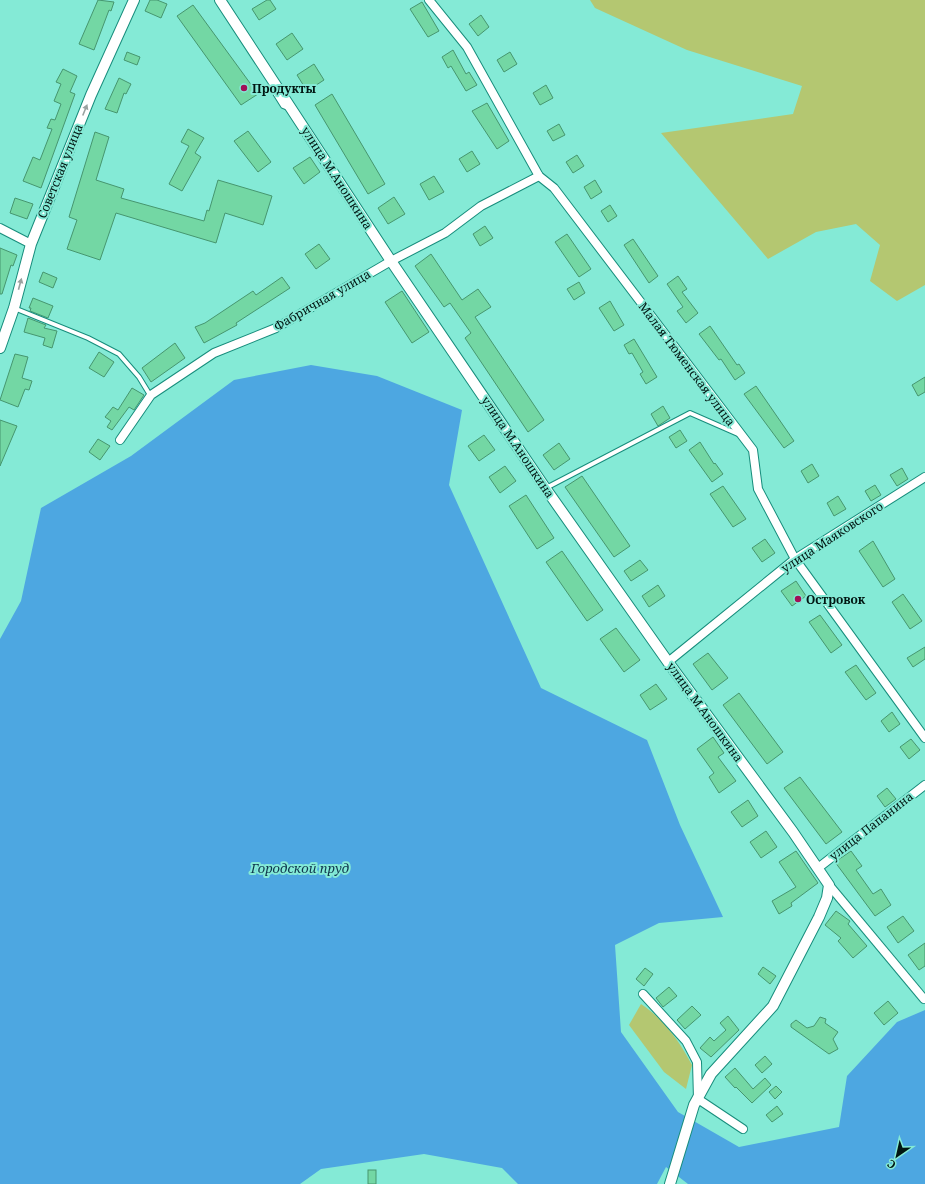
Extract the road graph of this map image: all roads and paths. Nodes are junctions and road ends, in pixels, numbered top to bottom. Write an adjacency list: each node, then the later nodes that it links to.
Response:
1 (134, 0): 6 (street, Советская улица, one-way to 1)
2 (220, 0): 7 (street, улица М.Аношкина)
3 (429, 0): 4 (street, Малая Тюменская улица)
4 (539, 176): 7 (street, Фабричная улица); 11 (street, Малая Тюменская улица)
5 (0, 228): 6 (street)
6 (31, 244): 8 (street, Советская улица, one-way to 6)
7 (391, 261): 10 (street, Фабричная улица); 14 (street, улица М.Аношкина)
8 (14, 308): 9 (street, Советская улица); 10 (lane)
9 (0, 348)
10 (151, 395): 12 (street, Фабричная улица)
11 (741, 435): 14 (lane); 15 (street, Малая Тюменская улица)
12 (120, 440)
13 (925, 477): 15 (street, улица Маяковского)
14 (546, 489): 16 (street, улица М.Аношкина)
15 (795, 559): 16 (street, улица Маяковского); 17 (street, Малая Тюменская улица)
16 (668, 662): 19 (street, улица М.Аношкина)
17 (925, 738)
18 (925, 785): 19 (street, улица Папанина)
19 (818, 868): 20 (street, улица М.Аношкина)
20 (829, 885): 22 (street, улица М.Аношкина); 23 (street)
21 (643, 994): 23 (street)
22 (924, 999)
23 (698, 1099): 24 (street); 25 (street)
24 (744, 1129)
25 (670, 1184)

